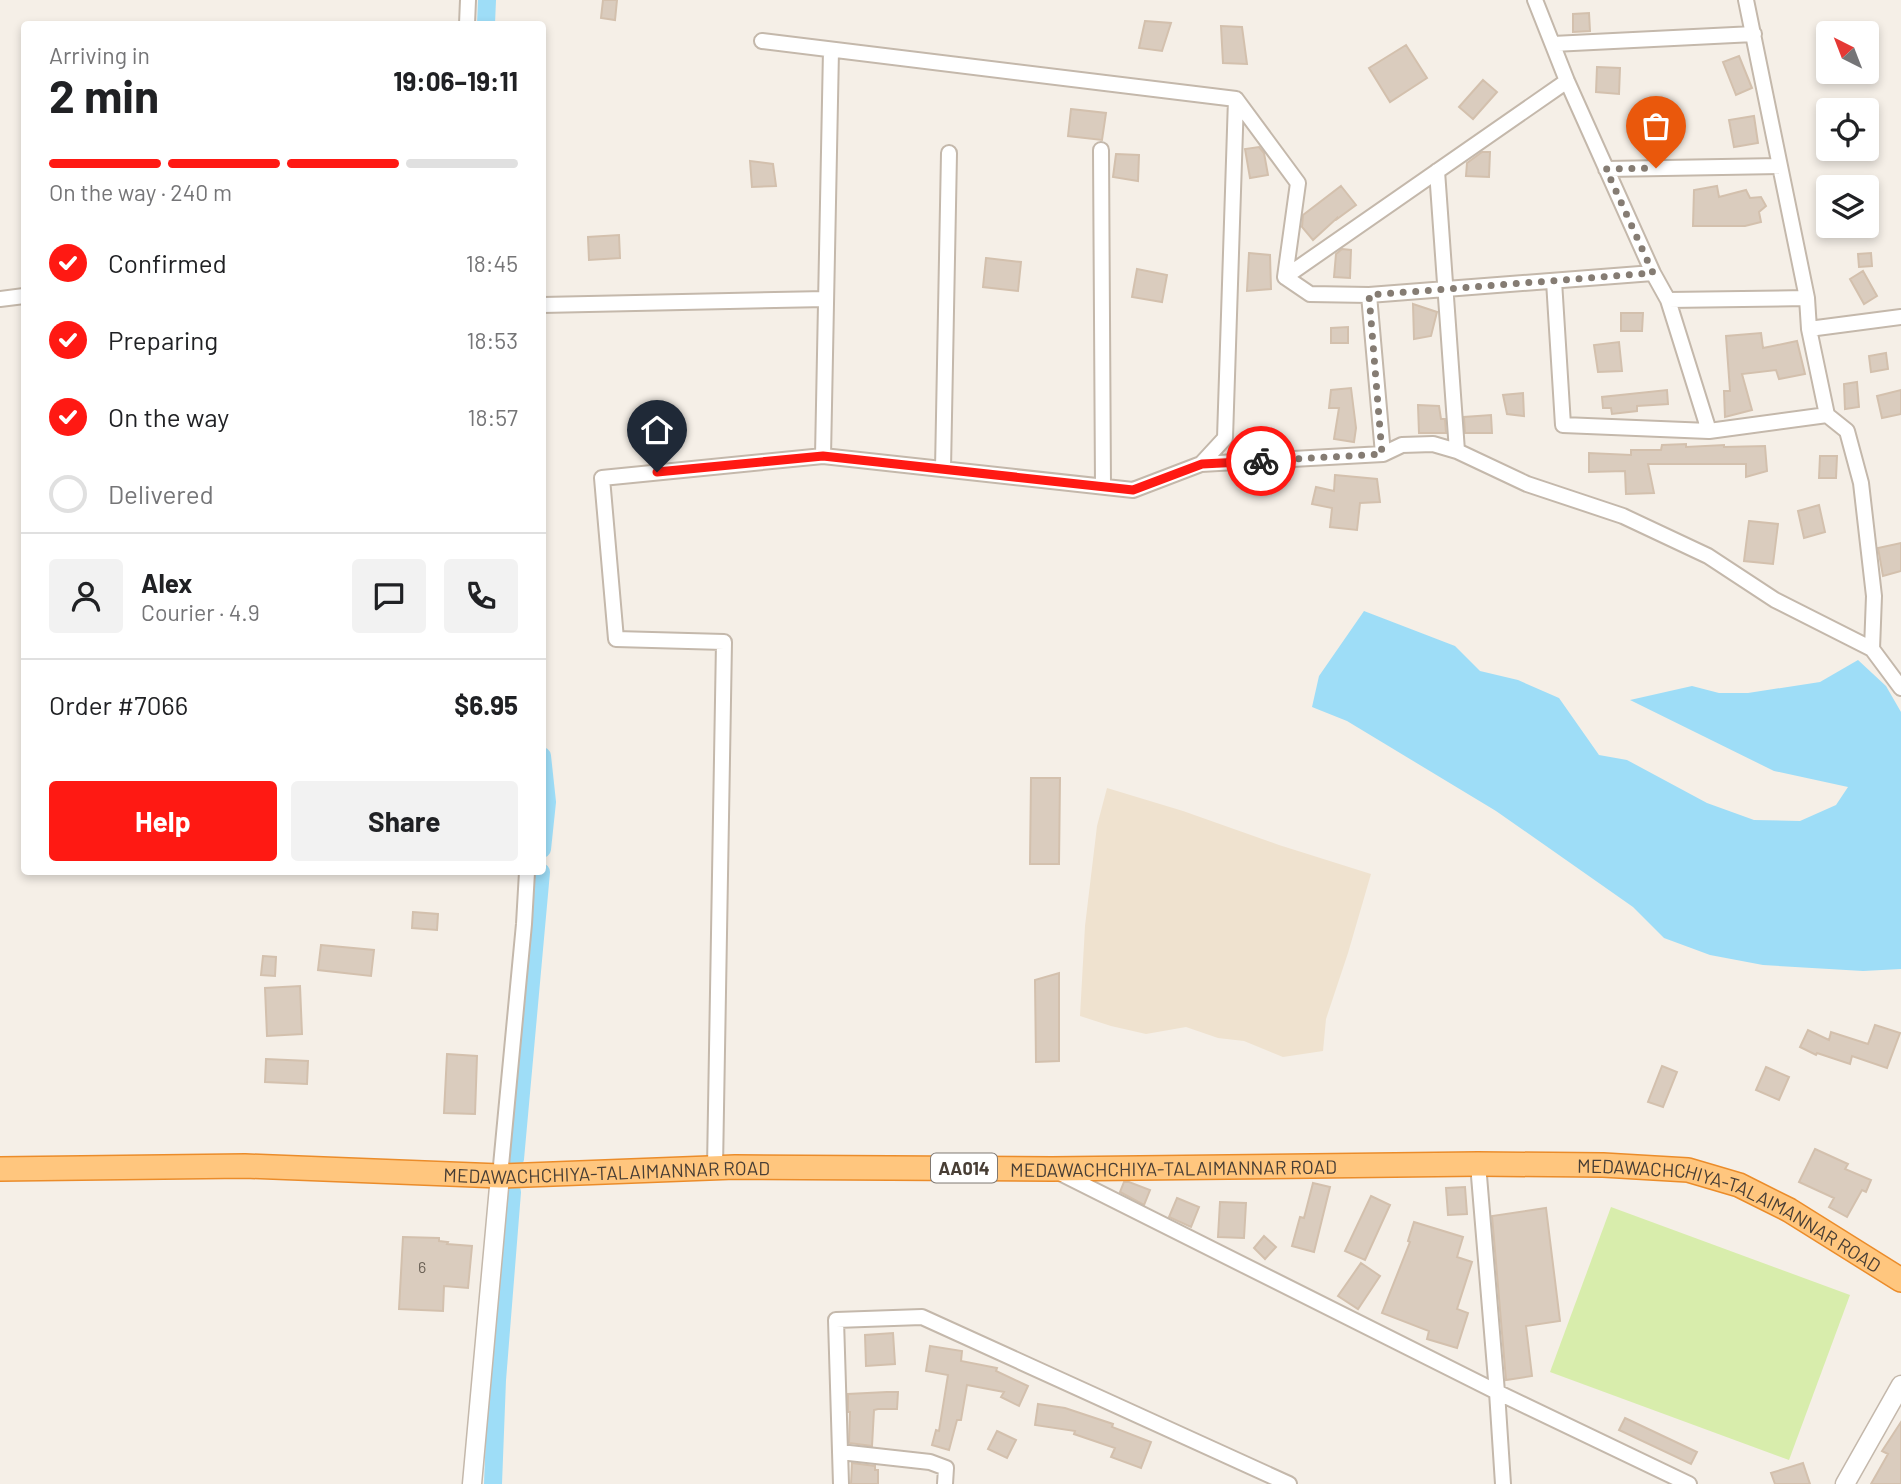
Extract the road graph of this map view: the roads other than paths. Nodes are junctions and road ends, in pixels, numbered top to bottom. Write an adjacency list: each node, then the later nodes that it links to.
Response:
1 (468, 0): 4 (street)
2 (1535, 0): 7 (street)
3 (1746, 0): 5 (street)
4 (467, 21)
5 (1754, 34): 7 (street); 13 (street)
6 (762, 41): 8 (street)
7 (1553, 44): 9 (street)
8 (831, 50): 10 (street); 24 (street)
9 (1567, 81): 14 (street); 15 (street)
10 (1236, 99): 17 (street); 34 (street)
11 (1101, 150): 36 (street)
12 (949, 153): 35 (street)
13 (1780, 166): 14 (street); 22 (street)
14 (1606, 169): 16 (street)
15 (1437, 171): 17 (street); 19 (street)
16 (1653, 273): 18 (street); 25 (street)
17 (1285, 277): 20 (street)
18 (1554, 281): 19 (street); 30 (street)
19 (1444, 289): 20 (street); 31 (street)
20 (1369, 295): 32 (street)
21 (21, 296): 23 (street)
22 (1807, 298): 25 (street); 28 (street)
23 (0, 299)
24 (826, 299): 26 (street); 33 (street)
25 (1668, 300): 30 (street)
26 (546, 305)
27 (1900, 321): 28 (street)
28 (1809, 329): 29 (street)
29 (1827, 415): 30 (street); 37 (street)
30 (1709, 431)
31 (1457, 451): 32 (street); 37 (street)
32 (1382, 454): 34 (street)
33 (823, 456): 35 (street); 41 (street)
34 (1202, 464): 36 (street)
35 (943, 469): 36 (street)
36 (1103, 486)
37 (1872, 649): 38 (street)
38 (1901, 688)
39 (527, 875): 44 (street)
40 (1478, 1164): 43 (highway, MEDAWACHCHIYA-TALAIMANNAR ROAD / AA014); 45 (highway, MEDAWACHCHIYA-TALAIMANNAR ROAD / AA014); 47 (street)
41 (715, 1167): 43 (highway, MEDAWACHCHIYA-TALAIMANNAR ROAD / AA014); 44 (highway, MEDAWACHCHIYA-TALAIMANNAR ROAD / AA014)
42 (0, 1169): 44 (highway, MEDAWACHCHIYA-TALAIMANNAR ROAD / AA014)
43 (1052, 1169): 47 (street)
44 (500, 1176): 49 (street)
45 (1901, 1280)
46 (1901, 1385): 55 (street)
47 (1497, 1392): 53 (street); 54 (street)
48 (840, 1452): 50 (street); 51 (street); 52 (street)
49 (472, 1484)
50 (841, 1484)
51 (945, 1484)
52 (1289, 1484)
53 (1503, 1484)
54 (1689, 1484)
55 (1845, 1484)

